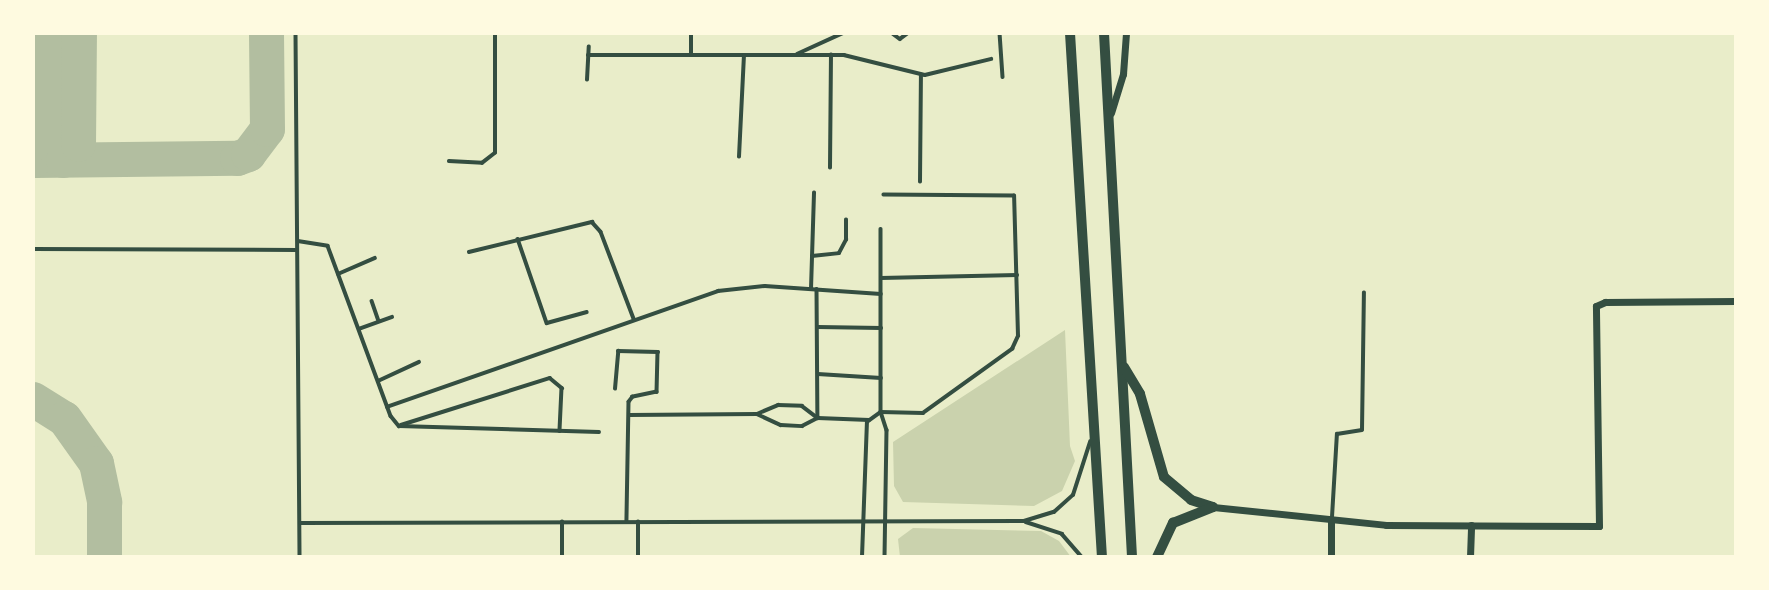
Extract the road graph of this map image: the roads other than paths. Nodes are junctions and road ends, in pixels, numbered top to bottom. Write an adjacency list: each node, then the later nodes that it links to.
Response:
1 (296, 33): 31 (lane)
2 (495, 33): 23 (lane)
3 (691, 33): 13 (lane)
4 (843, 33): 16 (lane)
5 (892, 33): 6 (lane)
6 (908, 33)
7 (1000, 33): 19 (lane)
8 (1070, 33): 66 (highway)
9 (1104, 33): 21 (highway)
10 (1126, 33): 21 (street)
11 (589, 47): 12 (lane)
12 (589, 55): 13 (lane); 20 (lane)
13 (691, 55): 14 (lane)
14 (744, 55): 16 (lane); 22 (lane)
15 (831, 55): 16 (lane); 18 (lane); 24 (lane)
16 (793, 56)
17 (991, 59): 18 (lane)
18 (921, 74): 25 (lane)
19 (1003, 77)
20 (587, 80)
21 (1109, 120): 54 (highway)
22 (739, 158)
23 (449, 161)
24 (830, 168)
25 (920, 182)
26 (814, 193): 35 (lane)
27 (884, 195): 38 (lane)
28 (846, 220): 35 (lane)
29 (881, 229): 39 (lane)
30 (518, 239): 34 (lane); 46 (lane); 48 (lane)
31 (298, 241): 33 (lane); 37 (lane)
32 (33, 249): 33 (lane)
33 (298, 250): 77 (lane)
34 (468, 252)
35 (812, 256): 40 (lane)
36 (375, 258): 37 (lane)
37 (338, 274): 52 (lane)
38 (1017, 275): 39 (lane); 60 (lane)
39 (881, 278): 43 (lane)
40 (811, 289): 41 (lane); 48 (lane)
41 (817, 289): 43 (lane); 50 (lane)
42 (1364, 293): 70 (lane)
43 (881, 294): 51 (lane)
44 (372, 301): 49 (lane)
45 (1736, 301): 78 (street)
46 (587, 312)
47 (391, 317): 49 (lane)
48 (634, 319): 59 (lane)
49 (379, 321): 52 (lane)
50 (818, 327): 51 (lane); 55 (lane)
51 (881, 328): 56 (lane)
52 (359, 329): 57 (lane)
53 (418, 362): 57 (lane)
54 (1123, 365): 69 (highway); 86 (highway)
55 (818, 374): 56 (lane); 63 (lane)
56 (881, 378): 60 (lane)
57 (378, 381): 59 (lane)
58 (615, 389): 62 (lane)
59 (387, 407): 65 (lane)
60 (881, 412): 64 (lane); 76 (lane)
61 (757, 414): 62 (lane); 63 (lane); 63 (lane)
62 (629, 415): 73 (lane)
63 (818, 418): 64 (lane)
64 (869, 420): 75 (lane)
65 (399, 426): 67 (lane); 67 (lane)
66 (1094, 427): 71 (lane); 85 (highway)
67 (560, 431): 68 (lane)
68 (598, 432)
69 (1213, 507): 70 (street); 87 (highway)
70 (1331, 519): 78 (street); 88 (street)
71 (1024, 521): 76 (lane); 84 (lane)
72 (562, 522): 73 (lane); 77 (lane); 80 (lane)
73 (627, 522): 74 (lane)
74 (638, 522): 75 (lane); 81 (lane)
75 (862, 522): 76 (lane); 82 (lane)
76 (886, 522): 83 (lane)
77 (300, 523): 79 (lane)
78 (1471, 525): 89 (street)
79 (300, 557)
80 (562, 557)
81 (638, 557)
82 (862, 557)
83 (885, 557)
84 (1082, 557)
85 (1101, 557)
86 (1132, 557)
87 (1157, 557)
88 (1331, 557)
89 (1470, 557)

